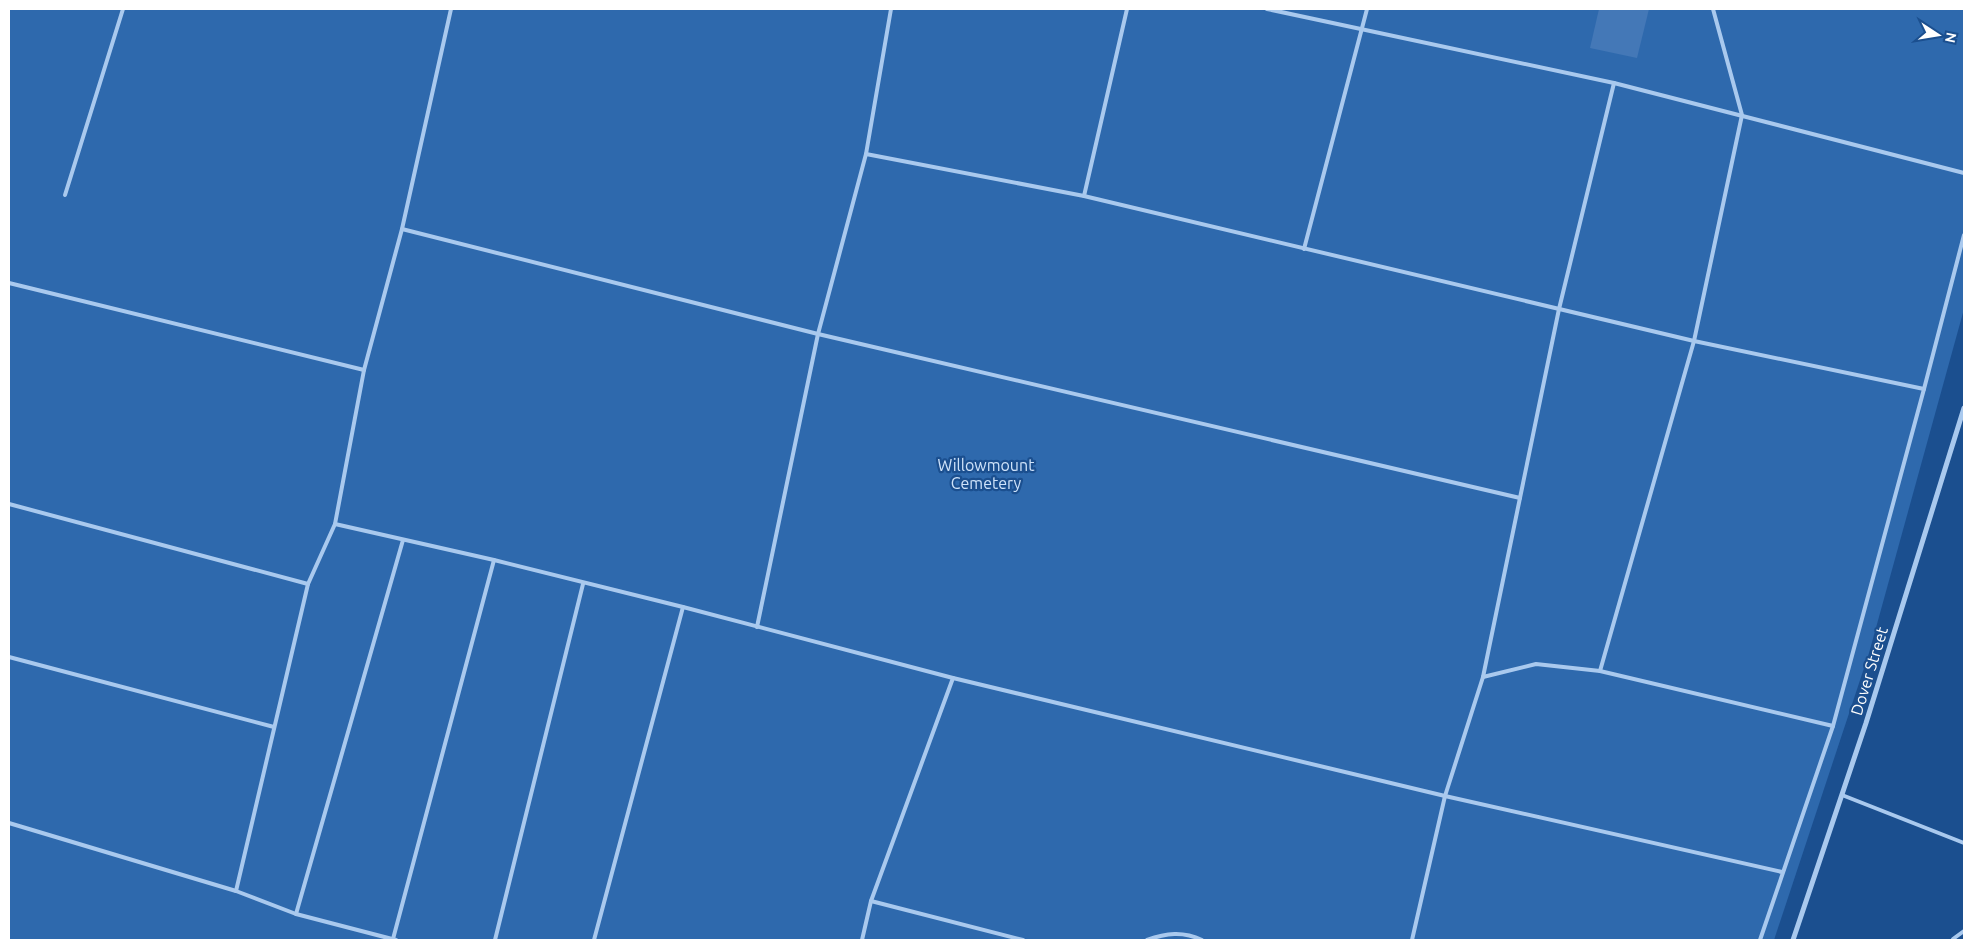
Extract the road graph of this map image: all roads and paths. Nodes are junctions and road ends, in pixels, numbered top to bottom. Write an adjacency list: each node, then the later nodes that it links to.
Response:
1 (123, 9): 13 (lane)
2 (452, 9): 15 (lane)
3 (891, 9): 11 (lane)
4 (1127, 9): 14 (lane)
5 (1267, 9): 8 (lane)
6 (1367, 9): 8 (lane)
7 (1713, 9): 10 (lane)
8 (1362, 29): 9 (lane); 17 (lane)
9 (1614, 83): 10 (lane); 19 (lane)
10 (1742, 115): 12 (lane); 21 (lane)
11 (866, 154): 14 (lane); 20 (lane)
12 (1964, 173)
13 (65, 195)
14 (1084, 196): 17 (lane)
15 (402, 229): 20 (lane); 22 (lane)
16 (1964, 235): 23 (lane)
17 (1304, 249): 19 (lane)
18 (9, 283): 22 (lane)
19 (1559, 309): 21 (lane); 25 (lane)
20 (818, 334): 25 (lane); 33 (lane)
21 (1694, 341): 23 (lane); 35 (lane)
22 (364, 370): 27 (lane)
23 (1924, 390): 38 (lane)
24 (1964, 408): 40 (street, Dover Street)
25 (1520, 498): 36 (lane)
26 (9, 504): 30 (lane)
27 (334, 524): 28 (lane); 30 (lane)
28 (403, 540): 29 (lane); 47 (lane)
29 (494, 560): 31 (lane); 50 (lane)
30 (308, 584): 39 (lane)
31 (584, 584): 32 (lane); 51 (lane)
32 (683, 607): 33 (lane); 52 (lane)
33 (757, 626): 37 (lane)
34 (9, 657): 39 (lane)
35 (1600, 671): 36 (lane); 38 (lane)
36 (1483, 677): 41 (lane)
37 (953, 678): 41 (lane); 46 (lane)
38 (1832, 726): 44 (lane)
39 (274, 727): 45 (lane)
40 (1842, 795): 43 (lane); 59 (street, Dover Street)
41 (1445, 796): 44 (lane); 57 (lane)
42 (9, 823): 45 (lane)
43 (1964, 844)
44 (1782, 872): 58 (lane)
45 (236, 891): 47 (lane)
46 (871, 901): 53 (lane); 54 (lane)
47 (296, 914): 50 (lane)
48 (1964, 931): 49 (lane)
49 (1953, 939)
50 (395, 940)
51 (495, 940)
52 (594, 940)
53 (862, 940)
54 (1023, 940)
55 (1147, 940): 56 (lane)
56 (1202, 940)
57 (1412, 940)
58 (1760, 940)
59 (1794, 940)

